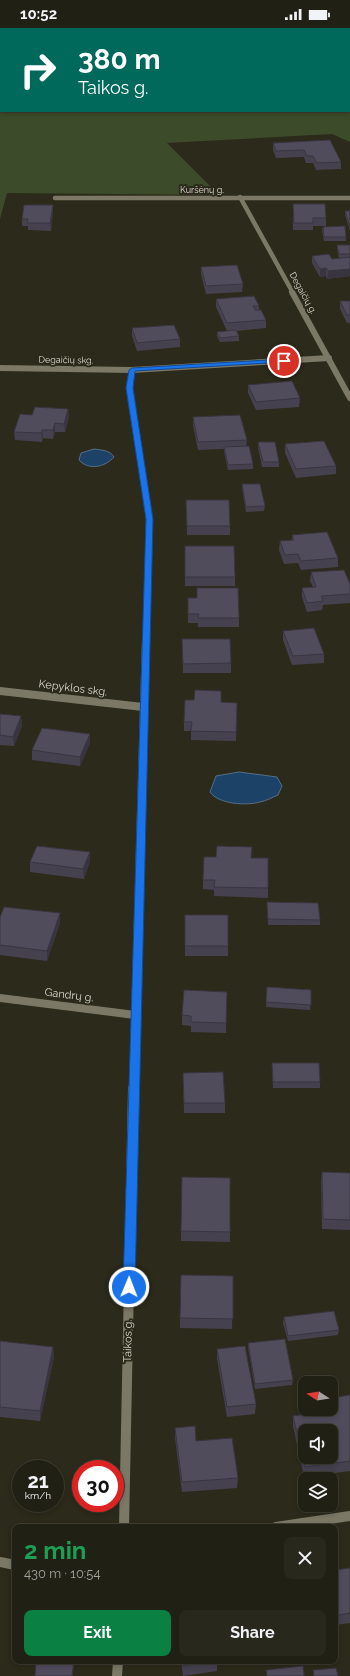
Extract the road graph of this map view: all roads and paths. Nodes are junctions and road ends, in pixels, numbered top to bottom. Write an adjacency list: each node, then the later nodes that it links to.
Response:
1 (55, 198): 2 (street, Kuršėnų g.)
2 (240, 198): 3 (street, Kuršėnų g.); 4 (street, Degaičių g.)
3 (350, 198)
4 (329, 358): 6 (street); 7 (street, Degaičių g.)
5 (0, 368): 6 (street, Degaičių skg.)
6 (132, 370): 9 (street, Taikos g.)
7 (350, 398)
8 (0, 690): 9 (street, Kepyklos skg.)
9 (143, 707): 11 (street, Taikos g.)
10 (0, 998): 11 (street, Gandrų g.)
11 (135, 1015): 13 (street, Taikos g.)
12 (350, 1516): 14 (street)
13 (124, 1524)
14 (296, 1524)
15 (0, 1562): 16 (street)
16 (12, 1564)
17 (118, 1664): 18 (street)
18 (117, 1676)

